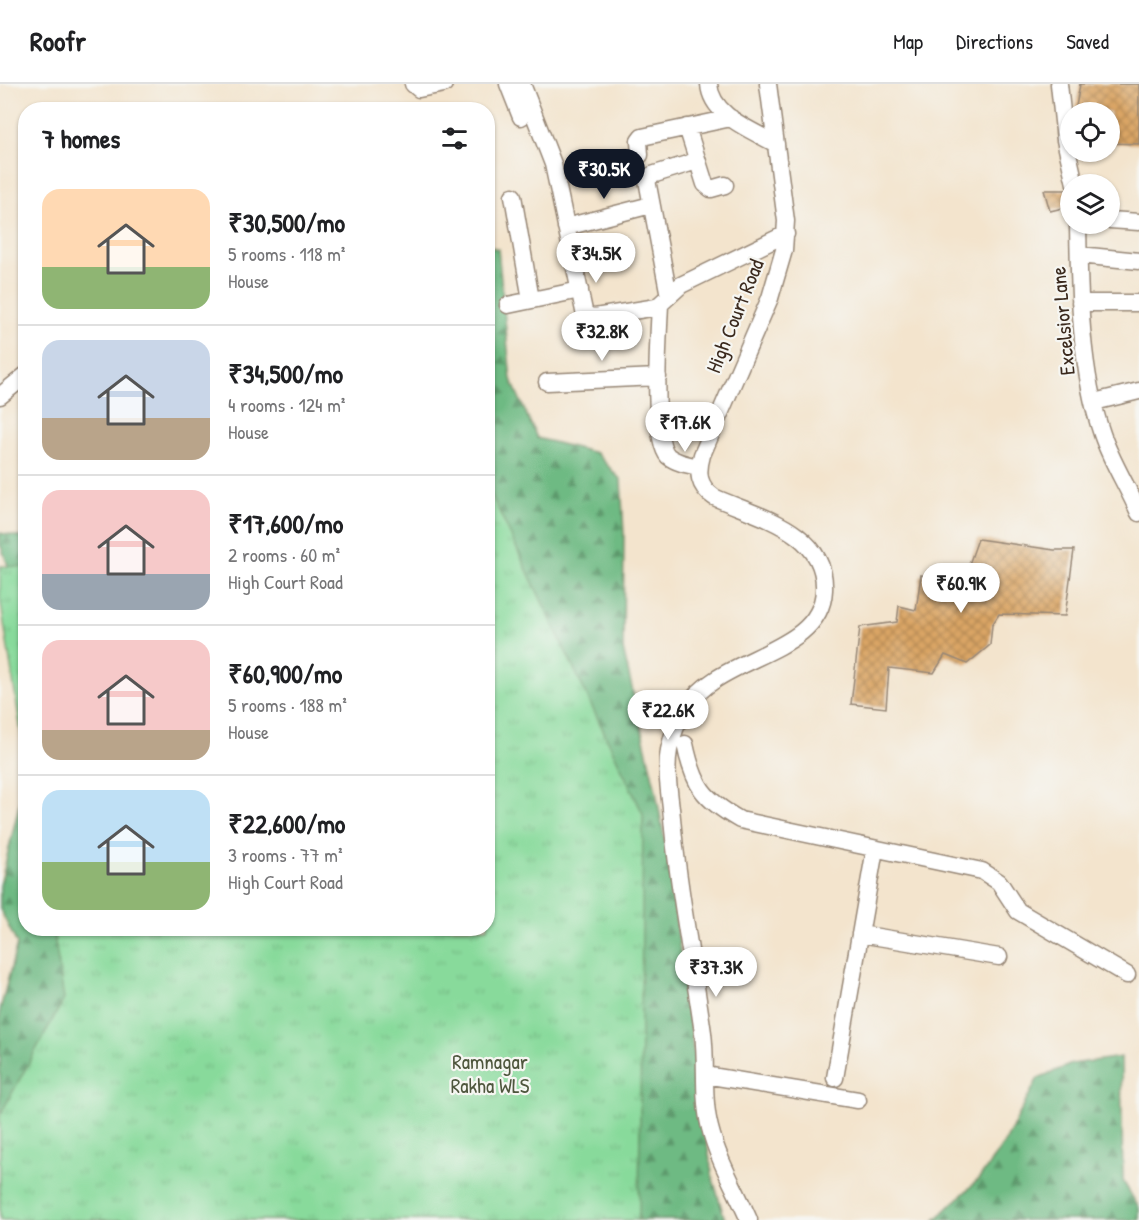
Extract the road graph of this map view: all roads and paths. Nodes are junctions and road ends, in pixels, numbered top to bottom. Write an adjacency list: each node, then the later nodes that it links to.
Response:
1 (413, 84): 2 (street)
2 (444, 84)
3 (508, 84): 8 (street)
4 (522, 84): 20 (street)
5 (709, 84): 9 (street)
6 (768, 84): 11 (street, High Court Road)
7 (1059, 84): 14 (street)
8 (521, 117)
9 (731, 118): 10 (street); 11 (street)
10 (687, 127): 12 (street); 13 (street)
11 (776, 144): 21 (street, High Court Road)
12 (620, 159)
13 (697, 161): 15 (street); 17 (street)
14 (1073, 174)
15 (725, 185)
16 (513, 196): 26 (street)
17 (651, 205): 20 (street); 27 (street)
18 (1120, 221): 19 (street)
19 (1139, 222)
20 (566, 227): 25 (street)
21 (786, 234): 27 (street); 37 (street, High Court Road)
22 (1078, 234): 23 (street, Excelsior Lane)
23 (1079, 255): 24 (street); 28 (street, Excelsior Lane)
24 (1139, 261)
25 (580, 290): 26 (street); 27 (street)
26 (531, 300): 30 (street)
27 (665, 300): 31 (street)
28 (1080, 303): 29 (street); 36 (street, Excelsior Lane)
29 (1139, 303)
30 (508, 306)
31 (658, 377): 33 (street); 37 (street)
32 (18, 381): 35 (street)
33 (548, 381)
34 (1139, 391): 36 (street)
35 (0, 396)
36 (1095, 407): 38 (street, Excelsior Lane)
37 (699, 467): 40 (street)
38 (1132, 479): 39 (street, Excelsior Lane)
39 (1139, 513)
40 (686, 707): 41 (street); 42 (street)
41 (685, 744): 42 (street); 43 (street)
42 (669, 778): 47 (street)
43 (875, 849): 44 (street); 46 (street)
44 (860, 934): 45 (street); 48 (street)
45 (999, 957)
46 (1127, 975)
47 (705, 1075): 49 (street); 50 (street)
48 (835, 1078)
49 (858, 1100)
50 (749, 1220)

